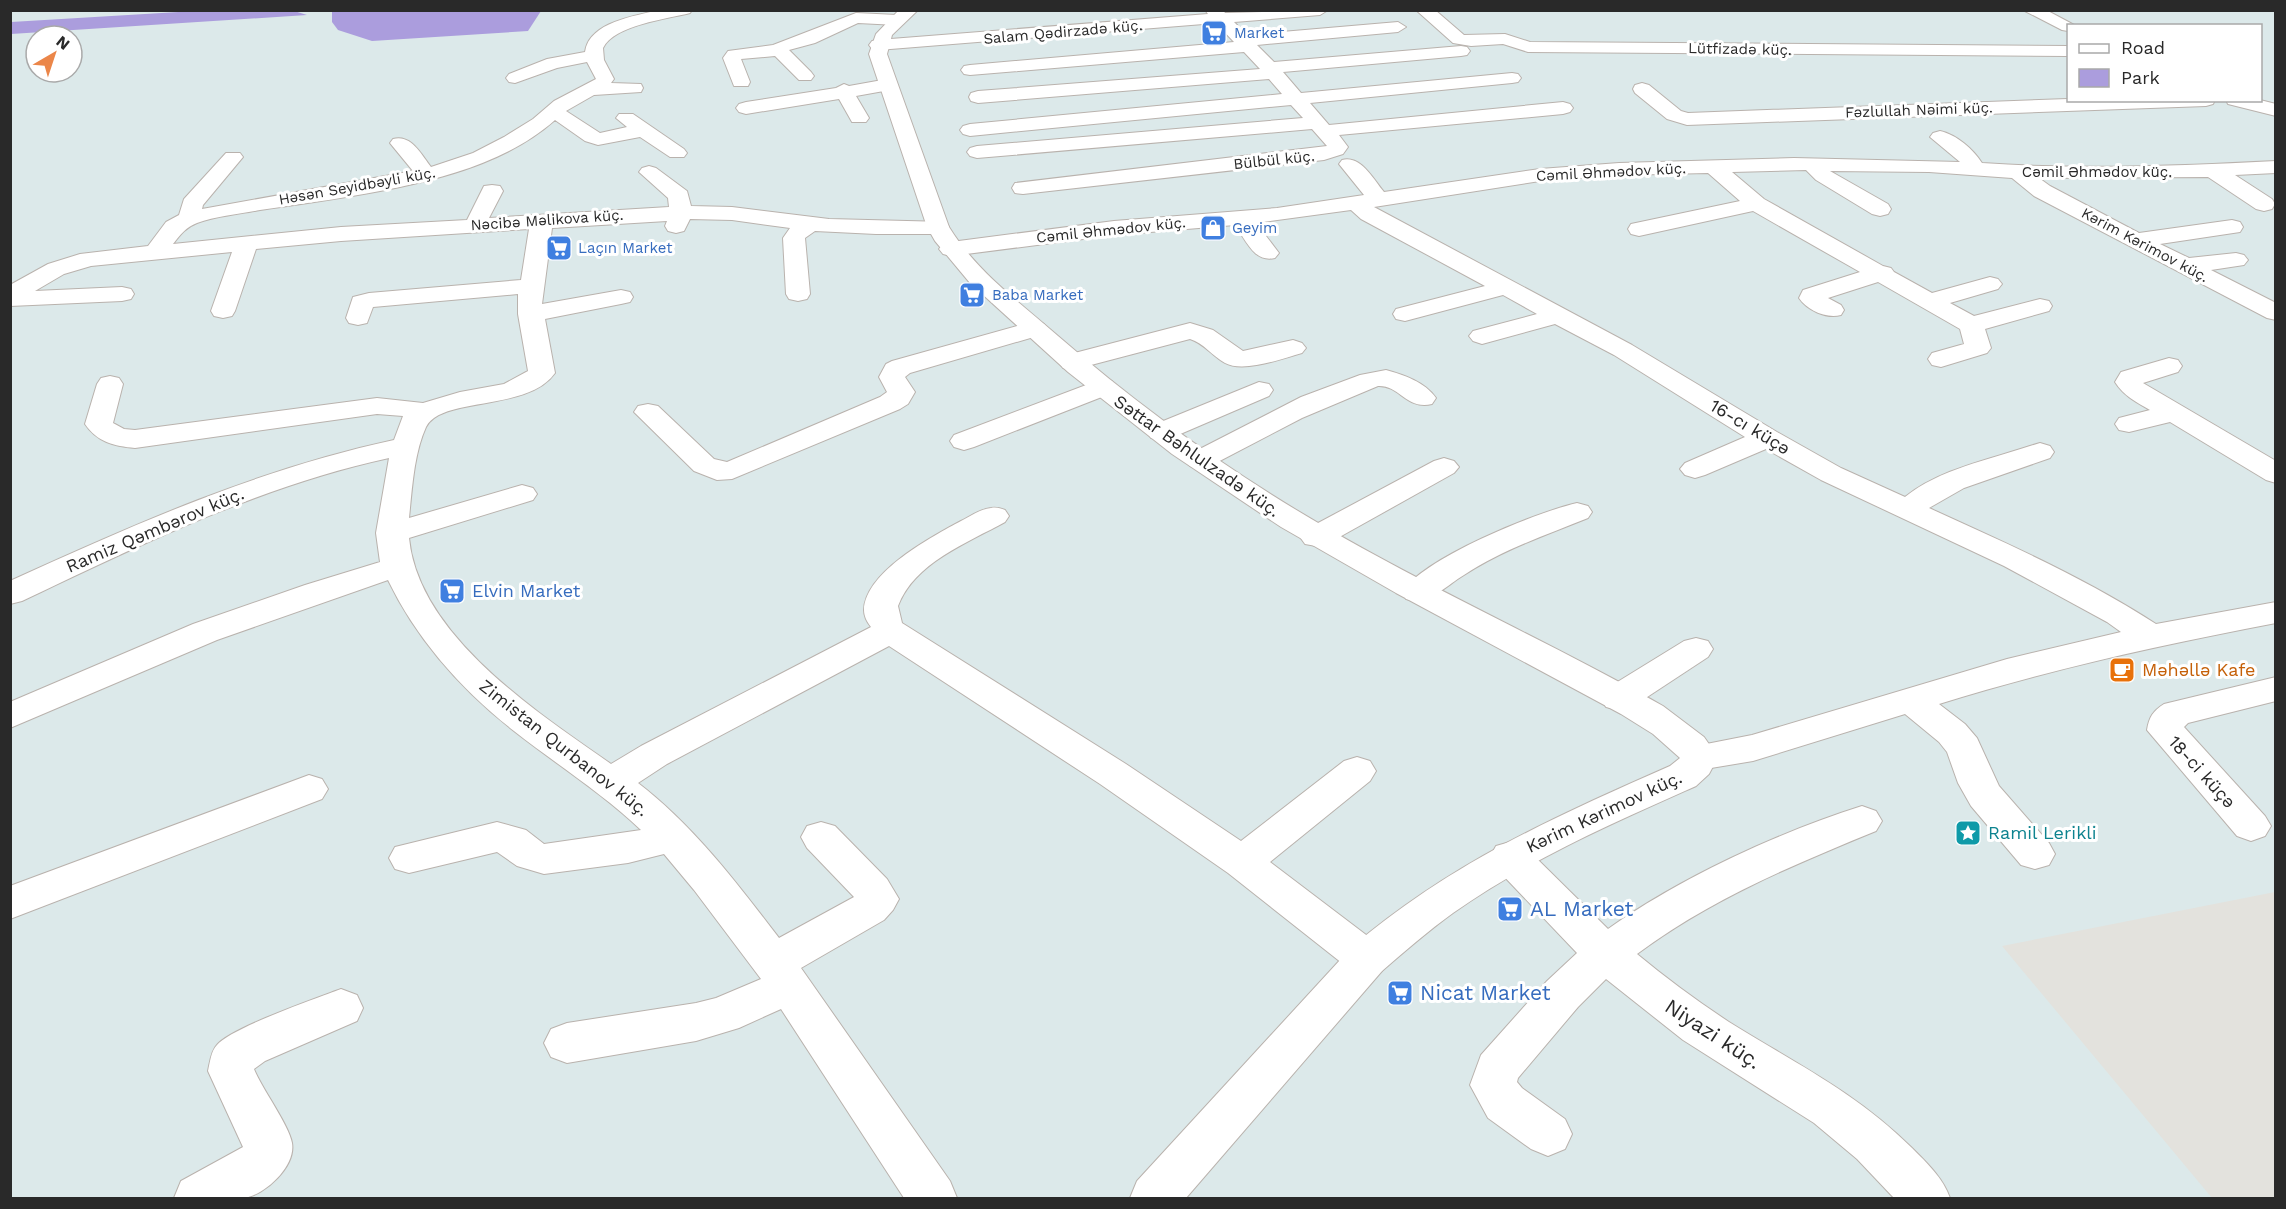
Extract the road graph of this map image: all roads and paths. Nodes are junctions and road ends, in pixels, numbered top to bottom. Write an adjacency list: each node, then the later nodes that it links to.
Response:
1 (684, 10): 8 (street)
2 (834, 10): 11 (street)
3 (1065, 10): 14 (street)
4 (1320, 10): 7 (street, Salam Qədirzadə küç.)
5 (1424, 10): 20 (street, Lütfizadə küç.)
6 (2031, 10): 12 (street)
7 (1288, 12): 10 (street, Salam Qədirzadə küç.)
8 (657, 13): 22 (street)
9 (904, 15): 11 (street); 17 (street)
10 (1216, 15): 14 (street, Salam Qədirzadə küç.); 16 (street, Bülbül küç.)
11 (856, 18): 18 (street)
12 (2067, 26)
13 (1398, 27): 16 (street)
14 (1074, 31): 17 (street, Salam Qədirzadə küç.)
15 (1902, 33): 20 (street)
16 (1245, 44): 23 (street); 24 (street, Bülbül küç.)
17 (878, 45): 29 (street, Səttar Bəhlulzadə küç.)
18 (779, 50): 25 (street); 28 (street)
19 (1461, 51): 24 (street)
20 (1924, 51): 21 (street, Lütfizadə küç.)
21 (2067, 51)
22 (594, 56): 26 (street); 31 (street)
23 (970, 70)
24 (1272, 71): 34 (street); 35 (street, Bülbül küç.)
25 (805, 76)
26 (515, 78)
27 (1512, 78): 35 (street)
28 (741, 81)
29 (888, 85): 33 (street); 77 (street, Səttar Bəhlulzadə küç.)
30 (634, 88): 31 (street)
31 (594, 89): 41 (street, Həsən Seyidbəyli küç.)
32 (1642, 89): 36 (street, Fəzlullah Nəimi küç.)
33 (844, 90): 38 (street); 43 (street)
34 (978, 98)
35 (1298, 100): 44 (street, Bülbül küç.); 46 (street)
36 (2148, 102)
37 (2243, 102): 40 (street)
38 (746, 108)
39 (1563, 108): 44 (street)
40 (2276, 110)
41 (552, 113): 45 (street); 61 (street, Həsən Seyidbəyli küç.)
42 (619, 113): 45 (street)
43 (859, 118)
44 (1320, 127): 49 (street); 63 (street, Bülbül küç.)
45 (643, 130): 50 (street)
46 (970, 130)
47 (1940, 136): 57 (street)
48 (400, 143): 61 (street)
49 (977, 152)
50 (677, 153)
51 (1520, 154): 62 (street)
52 (232, 157): 69 (street)
53 (1349, 164): 65 (street, 16-cı küçə)
54 (1811, 164): 55 (street, Cəmil Əhmədov küç.); 57 (street, Cəmil Əhmədov küç.); 68 (street)
55 (1714, 167): 62 (street, Cəmil Əhmədov küç.); 66 (street)
56 (2276, 167): 58 (street, Cəmil Əhmədov küç.)
57 (1974, 168): 60 (street, Cəmil Əhmədov küç.)
58 (2212, 170): 60 (street, Cəmil Əhmədov küç.); 67 (street)
59 (649, 172): 71 (street)
60 (2018, 172): 78 (street, Kərim Kərimov küç.)
61 (426, 174): 69 (street, Həsən Seyidbəyli küç.)
62 (1540, 175): 65 (street, Cəmil Əhmədov küç.)
63 (1023, 188)
64 (492, 191): 74 (street)
65 (1367, 202): 70 (street, Cəmil Əhmədov küç.); 88 (street, 16-cı küçə)
66 (1756, 204): 76 (street); 80 (street)
67 (2264, 204)
68 (1880, 209)
69 (190, 218): 81 (street, Həsən Seyidbəyli küç.)
70 (1241, 218): 77 (street, Cəmil Əhmədov küç.); 82 (street)
71 (679, 220): 72 (street, Nəcibə Məlikova küç.); 73 (street, Nəcibə Məlikova küç.)
72 (543, 221): 74 (street, Nəcibə Məlikova küç.); 93 (street)
73 (810, 224): 77 (street, Nəcibə Məlikova küç.); 90 (street)
74 (475, 225): 79 (street, Nəcibə Məlikova küç.)
75 (2232, 227): 78 (street)
76 (1639, 229)
77 (945, 238): 103 (street, Səttar Bəhlulzadə küç.)
78 (2136, 240): 85 (street, Kərim Kərimov küç.)
79 (248, 243): 81 (street, Nəcibə Məlikova küç.); 97 (street)
80 (1830, 245): 83 (street); 86 (street)
81 (156, 251): 91 (street)
82 (1267, 253)
83 (1794, 254)
84 (2236, 260): 85 (street)
85 (2185, 266): 98 (street, Kərim Kərimov küç.)
86 (1882, 273): 94 (street); 96 (street)
87 (1990, 284): 94 (street)
88 (1507, 287): 99 (street); 100 (street, 16-cı küçə)
89 (122, 294): 91 (street)
90 (798, 294)
91 (10, 297)
92 (621, 297): 93 (street)
93 (531, 300): 101 (street); 113 (street)
94 (1930, 301): 102 (street)
95 (2040, 306): 102 (street)
96 (1832, 310)
97 (223, 311)
98 (2276, 313)
99 (1405, 314)
100 (1560, 315): 104 (street); 118 (street, 16-cı küçə)
101 (358, 318)
102 (1971, 325): 106 (street)
103 (1035, 329): 107 (street, Səttar Bəhlulzadə küç.); 114 (street)
104 (1482, 336)
105 (1293, 348): 107 (street)
106 (1941, 359)
107 (1072, 362): 110 (street, Səttar Bəhlulzadə küç.)
108 (2169, 366): 115 (street)
109 (110, 384): 113 (street)
110 (1102, 387): 117 (street, Səttar Bəhlulzadə küç.); 119 (street)
111 (1259, 390): 117 (street)
112 (1422, 398): 122 (street)
113 (423, 411): 120 (street, Zimistan Qurbanov küç.)
114 (648, 412)
115 (2173, 413): 116 (street); 125 (street)
116 (2130, 424)
117 (1161, 432): 122 (street, Səttar Bəhlulzadə küç.)
118 (1767, 438): 124 (street); 127 (street, 16-cı küçə)
119 (964, 441)
120 (407, 446): 130 (street, Zimistan Qurbanov küç.); 134 (street, Ramiz Qəmbərov küç.)
121 (2040, 452): 127 (street)
122 (1200, 460): 131 (street, Səttar Bəhlulzadə küç.)
123 (1444, 467): 131 (street)
124 (1695, 469)
125 (2276, 474)
126 (522, 494): 130 (street)
127 (1908, 509): 137 (street, 16-cı küçə)
128 (1577, 512): 133 (street)
129 (994, 516): 136 (street)
130 (392, 533): 132 (street, Zimistan Qurbanov küç.)
131 (1316, 537): 133 (street, Səttar Bəhlulzadə küç.)
132 (397, 567): 142 (street); 145 (street, Zimistan Qurbanov küç.)
133 (1418, 592): 140 (street, Səttar Bəhlulzadə küç.)
134 (10, 594)
135 (2276, 612): 137 (street, Kərim Kərimov küç.)
136 (890, 631): 145 (street); 154 (street)
137 (2151, 636): 141 (street, Kərim Kərimov küç.)
138 (1696, 649): 140 (street)
139 (2276, 689): 148 (street, 18-ci küçə)
140 (1619, 698): 143 (street, Səttar Bəhlulzadə küç.)
141 (1910, 699): 143 (street, Kərim Kərimov küç.); 151 (street)
142 (10, 716)
143 (1699, 757): 152 (street, Kərim Kərimov küç.)
144 (1357, 771): 154 (street)
145 (611, 782): 149 (street, Zimistan Qurbanov küç.)
146 (309, 789): 155 (street)
147 (1862, 821): 156 (street)
148 (2251, 826)
149 (672, 837): 153 (street); 158 (street, Zimistan Qurbanov küç.)
150 (821, 837): 158 (street)
151 (2035, 854)
152 (1510, 857): 156 (street, Niyazi küç.); 157 (street, Kərim Kərimov küç.)
153 (410, 858)
154 (1242, 862): 157 (street)
155 (10, 903)
156 (1607, 954): 161 (street); 165 (street, Niyazi küç.)
157 (1366, 959): 164 (street, Kərim Kərimov küç.)
158 (781, 974): 160 (street); 163 (street, Zimistan Qurbanov küç.)
159 (341, 1008): 162 (street)
160 (567, 1043)
161 (1548, 1134)
162 (199, 1198)
163 (932, 1198)
164 (1155, 1198)
165 (1925, 1198)

